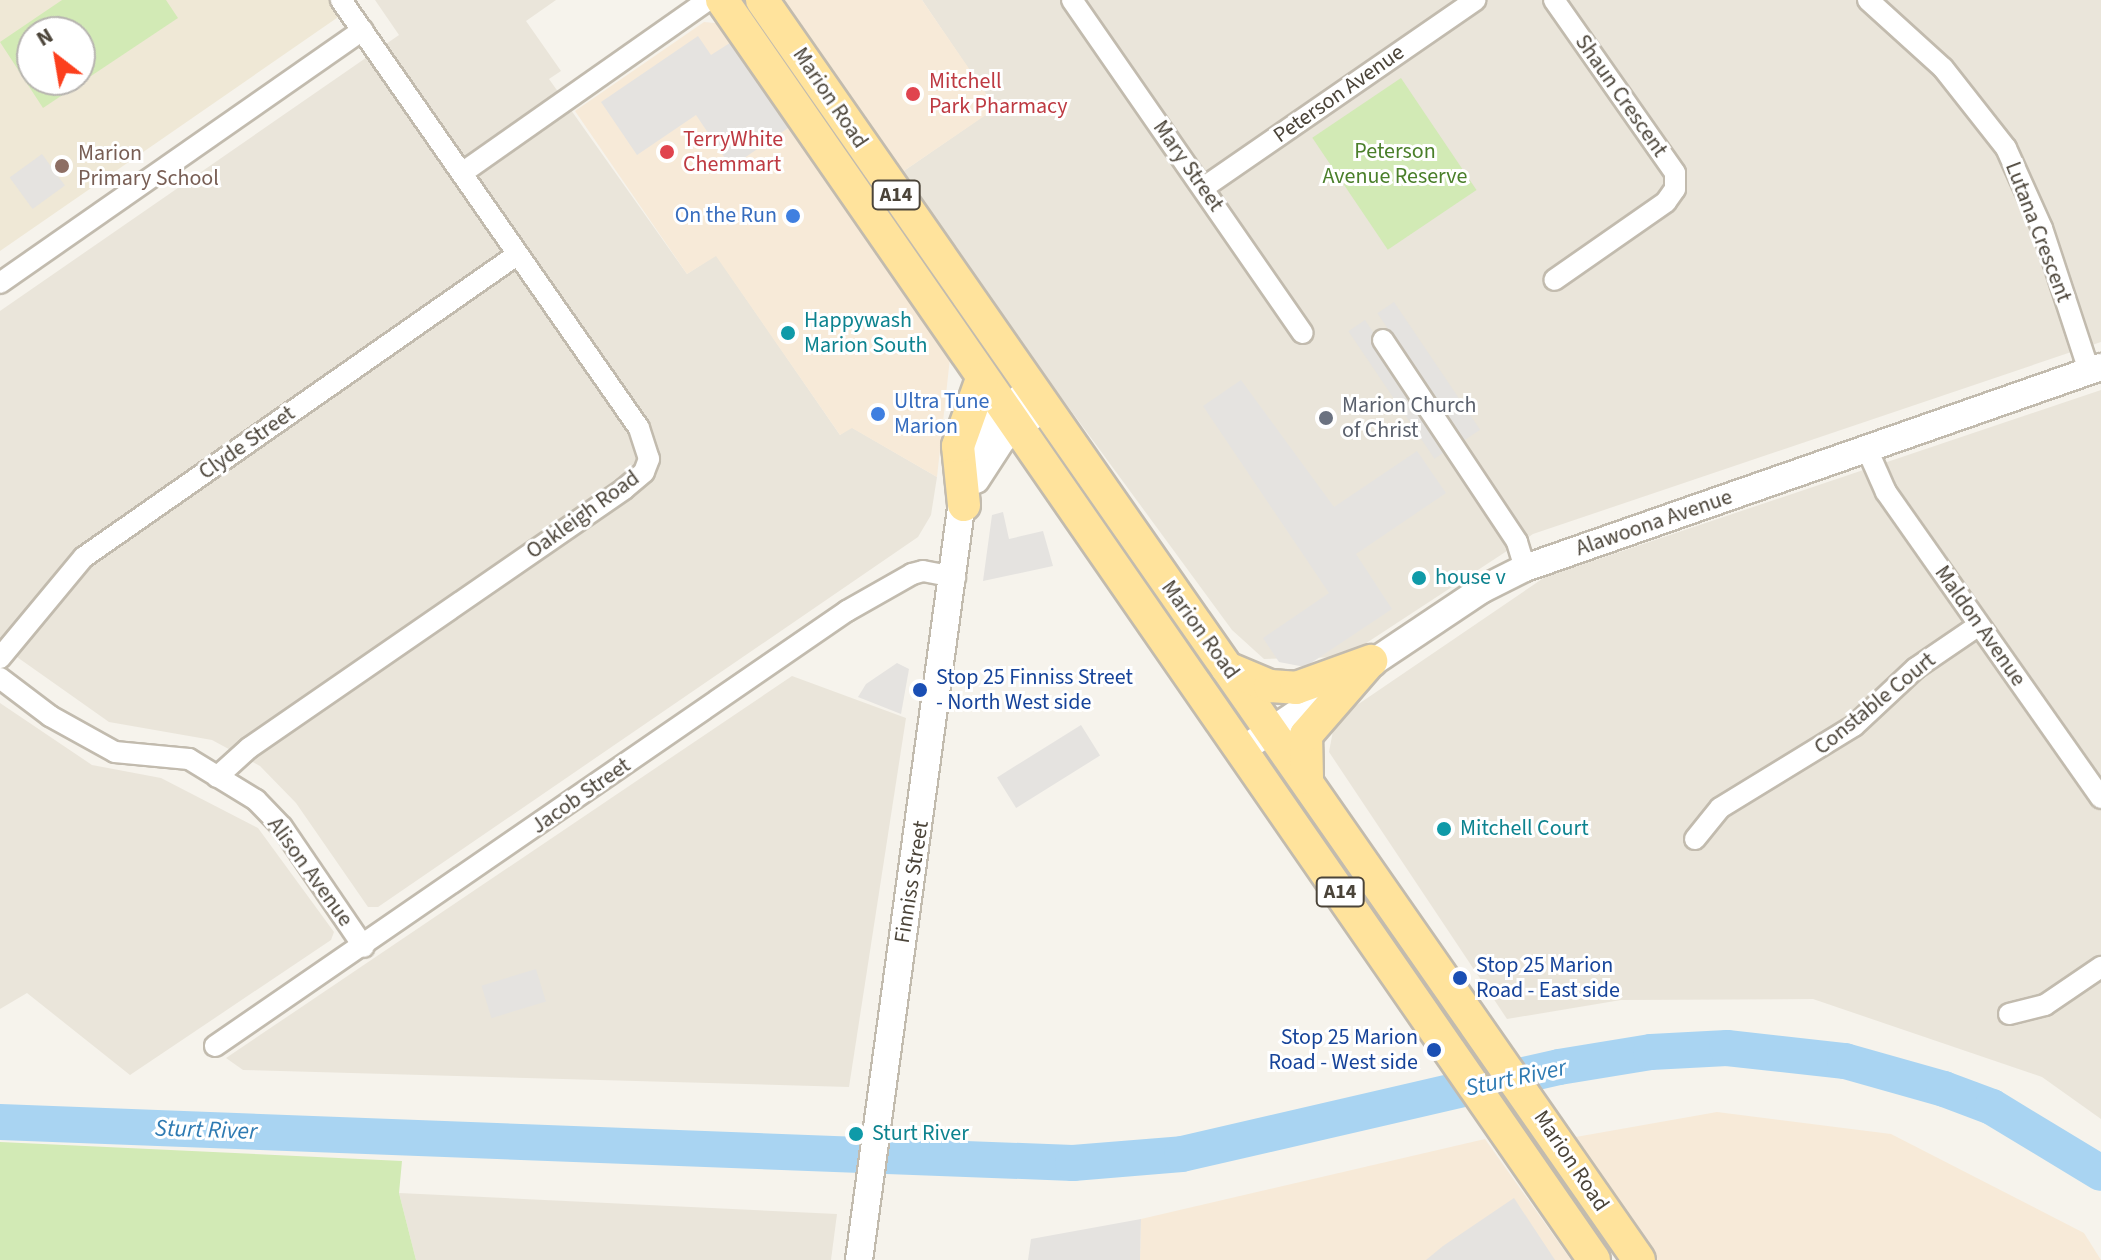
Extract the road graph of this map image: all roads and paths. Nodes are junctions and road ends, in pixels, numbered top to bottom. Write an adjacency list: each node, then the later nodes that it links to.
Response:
1 (341, 0): 9 (street, Oakleigh Road)
2 (708, 0): 10 (street)
3 (722, 0): 18 (main road, Marion Road / A14)
4 (762, 0): 19 (main road, Marion Road / A14)
5 (1072, 0): 11 (street, Mary Street)
6 (1476, 0): 11 (street, Peterson Avenue)
7 (1554, 0): 13 (street, Shaun Crescent)
8 (1868, 0): 17 (street, Lutana Crescent)
9 (362, 30): 10 (street, Oakleigh Road); 14 (street)
10 (462, 173): 12 (street, Oakleigh Road)
11 (1203, 188): 15 (street, Mary Street)
12 (518, 254): 26 (street, Clyde Street); 32 (street, Oakleigh Road)
13 (1554, 280)
14 (0, 283)
15 (1303, 333)
16 (1383, 340): 23 (street)
17 (2095, 369): 21 (street, Alawoona Avenue)
18 (982, 379): 20 (main road, Marion Road / A14); 22 (main road)
19 (1036, 399): 20 (street, Finniss Street); 28 (main road, Marion Road / A14)
20 (1010, 420): 22 (street, Finniss Street); 31 (main road, Marion Road / A14)
21 (1867, 449): 23 (street, Alawoona Avenue); 25 (street, Maldon Avenue)
22 (964, 505): 24 (street, Finniss Street)
23 (1525, 568): 27 (street, Alawoona Avenue)
24 (955, 577): 36 (street, Jacob Street); 40 (street, Finniss Street)
25 (1979, 625): 34 (street, Maldon Avenue); 35 (street, Constable Court)
26 (0, 658)
27 (1371, 661): 28 (main road); 30 (street, Alawoona Avenue); 33 (main road)
28 (1227, 668): 30 (main road, Marion Road / A14)
29 (0, 678): 32 (street, Alison Avenue)
30 (1272, 730): 31 (street, Alawoona Avenue); 33 (main road, Marion Road / A14)
31 (1241, 749): 41 (main road, Marion Road / A14)
32 (217, 777): 36 (street, Alison Avenue)
33 (1307, 778): 42 (main road, Marion Road / A14)
34 (2097, 784)
35 (1695, 839)
36 (364, 947): 39 (street, Jacob Street)
37 (2101, 967): 38 (street)
38 (2009, 1014)
39 (215, 1046)
40 (859, 1260)
41 (1594, 1260)
42 (1639, 1260)

